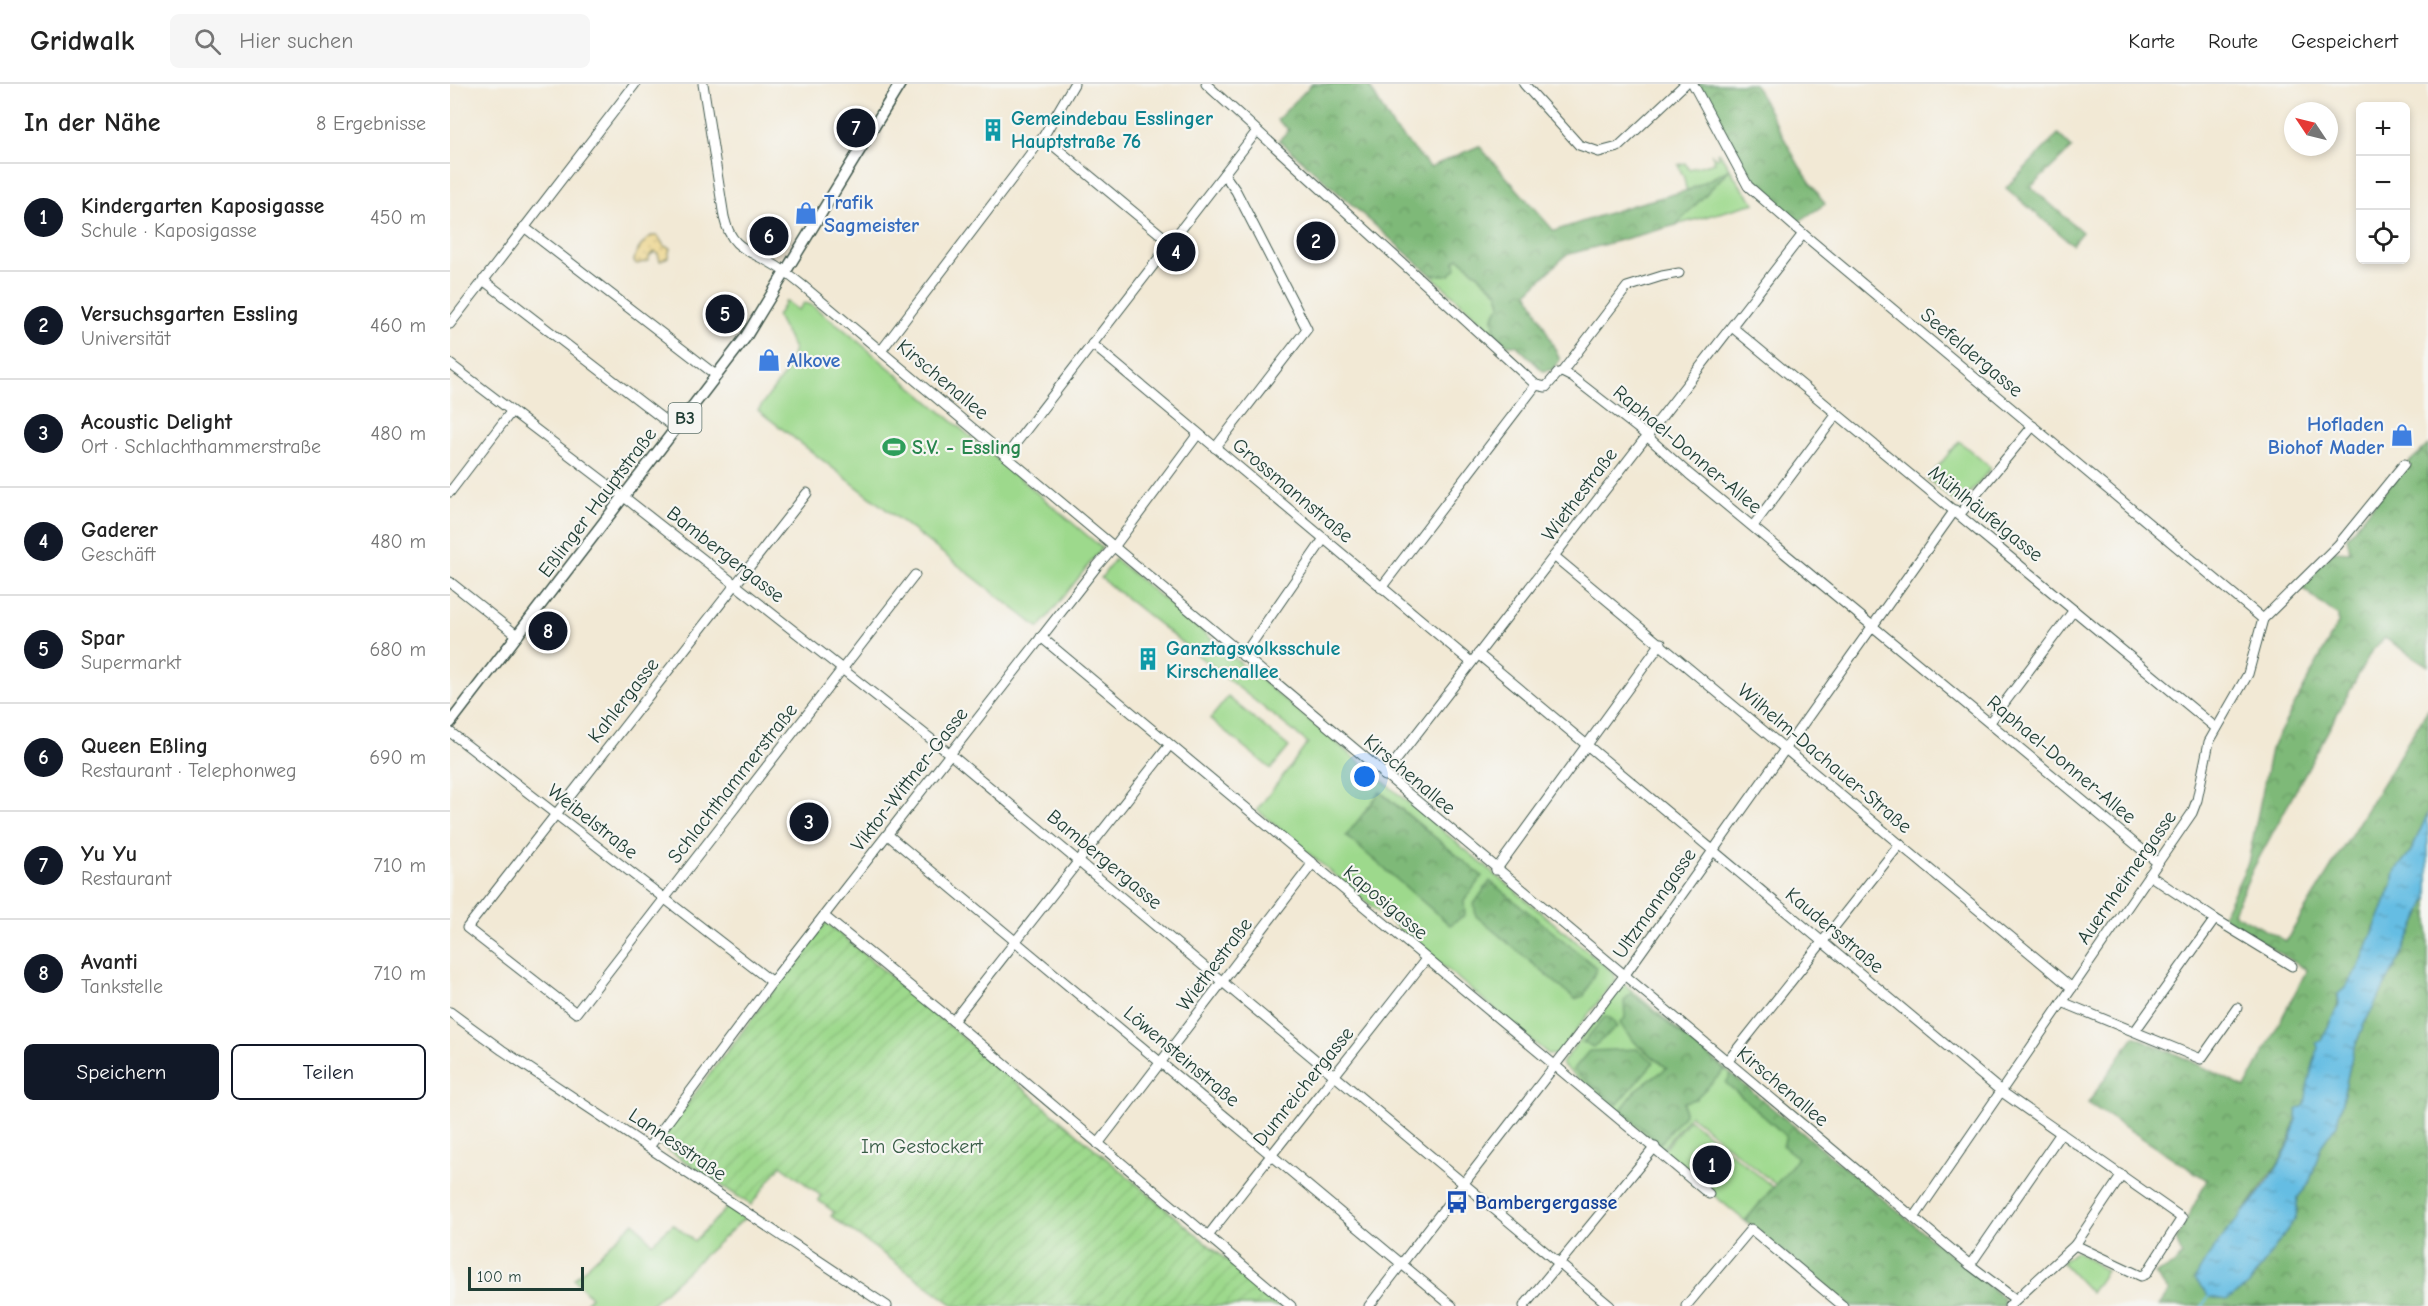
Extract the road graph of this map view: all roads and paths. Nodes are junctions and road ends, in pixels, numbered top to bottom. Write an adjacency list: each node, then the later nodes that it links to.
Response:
1 (635, 84): 12 (street)
2 (703, 84): 15 (street, Kirschenallee)
3 (900, 84): 15 (main road, Eßlinger Hauptstraße / B3)
4 (1074, 84): 10 (street)
5 (1206, 84): 9 (street)
6 (1524, 84): 7 (street)
7 (1685, 84)
8 (1693, 84): 13 (street, Seefeldergasse)
9 (1257, 131): 11 (street); 25 (street)
10 (1043, 137): 14 (street); 21 (street)
11 (1224, 174): 14 (street); 32 (street)
12 (524, 227): 17 (street); 24 (street)
13 (1803, 234): 19 (street, Wiethestraße); 28 (street, Seefeldergasse)
14 (1171, 243): 20 (street)
15 (786, 273): 21 (street, Kirschenallee); 24 (main road, Eßlinger Hauptstraße / B3)
16 (1679, 273): 23 (street)
17 (483, 280): 18 (street); 29 (street)
18 (450, 324)
19 (1731, 327): 27 (street, Mühlhäufelgasse); 31 (street, Wiethestraße)
20 (1092, 344): 30 (street, Grossmannstraße); 33 (street)
21 (881, 351): 33 (street, Kirschenallee)
22 (450, 364): 26 (street, Bambergergasse)
23 (1562, 372): 25 (street); 31 (street, Raphael-Donner-Allee)
24 (717, 376): 29 (main road, Eßlinger Hauptstraße / B3)
25 (1536, 385): 46 (street)
26 (511, 412): 35 (street); 37 (street, Bambergergasse)
27 (1837, 414): 38 (street, Mühlhäufelgasse); 39 (street)
28 (2033, 426): 38 (street, Ultzmanngasse); 48 (street, Seefeldergasse)
29 (676, 429): 37 (main road, Eßlinger Hauptstraße / B3)
30 (1198, 434): 32 (street, Grossmannstraße); 41 (street, Viktor-Wittner-Gasse)
31 (1646, 436): 39 (street, Raphael-Donner-Allee); 42 (street, Wiethestraße)
32 (1215, 448): 40 (street, Grossmannstraße)
33 (1006, 456): 41 (street, Kirschenallee)
34 (2404, 464): 48 (street, Auernheimergasse)
35 (450, 492)
36 (807, 493): 45 (street, Kahlergasse)
37 (623, 497): 45 (street, Bambergergasse); 50 (main road, Eßlinger Hauptstraße / B3)
38 (1958, 512): 47 (street, Mühlhäufelgasse); 49 (street, Ultzmanngasse)
39 (1753, 526): 49 (street, Raphael-Donner-Allee)
40 (1323, 540): 46 (street, Grossmannstraße); 53 (street)
41 (1114, 545): 51 (street, Viktor-Wittner-Gasse); 53 (street, Kirschenallee)
42 (1554, 556): 52 (street, Wilhelm-Dachauer-Straße); 54 (street, Wiethestraße)
43 (915, 575): 55 (street, Schlachthammerstraße)
44 (450, 582): 50 (street)
45 (736, 585): 55 (street, Bambergergasse); 65 (street, Kahlergasse)
46 (1382, 588): 54 (street, Grossmannstraße)
47 (2074, 610): 56 (street); 58 (street, Mühlhäufelgasse)
48 (2264, 619): 58 (street, Auernheimergasse)
49 (1874, 626): 56 (street, Raphael-Donner-Allee); 62 (street, Ultzmanngasse)
50 (518, 636): 57 (main road, Eßlinger Hauptstraße / B3)
51 (1041, 637): 60 (street, Kaposigasse); 63 (street, Viktor-Wittner-Gasse)
52 (1661, 643): 61 (street); 62 (street, Wilhelm-Dachauer-Straße)
53 (1242, 656): 64 (street, Kirschenallee)
54 (1475, 658): 61 (street, Kaudersstraße); 64 (street, Wiethestraße)
55 (843, 669): 63 (street, Bambergergasse); 74 (street, Schlachthammerstraße)
56 (1990, 722): 71 (street, Raphael-Donner-Allee)
57 (450, 723)
58 (2216, 728): 71 (street, Auernheimergasse)
59 (450, 732): 65 (street, Weibelstraße)
60 (1170, 746): 69 (street); 70 (street, Kaposigasse)
61 (1587, 746): 68 (street, Kaudersstraße); 72 (street)
62 (1786, 748): 67 (street, Wilhelm-Dachauer-Straße); 68 (street, Ultzmanngasse)
63 (950, 754): 66 (street, Viktor-Wittner-Gasse); 69 (street, Bambergergasse)
64 (1384, 776): 72 (street, Kirschenallee)
65 (556, 815): 74 (street, Weibelstraße); 88 (street, Kahlergasse)
66 (888, 835): 75 (street, Viktor-Wittner-Gasse); 77 (street, Löwensteinstraße)
67 (1900, 844): 78 (street); 84 (street, Wilhelm-Dachauer-Straße)
68 (1713, 850): 78 (street, Kaudersstraße); 81 (street, Ultzmanngasse)
69 (1079, 861): 77 (street); 82 (street, Bambergergasse)
70 (1313, 863): 79 (street, Kaposigasse); 82 (street, Wiethestraße)
71 (2158, 863): 73 (street, Auernheimergasse)
72 (1496, 870): 81 (street, Kirschenallee)
73 (2149, 875): 76 (street); 84 (street, Auernheimergasse)
74 (665, 899): 83 (street, Weibelstraße); 88 (street, Schlachthammerstraße)
75 (824, 916): 83 (street, Viktor-Wittner-Gasse); 89 (street)
76 (2215, 918): 80 (street); 90 (street)
77 (1016, 941): 89 (street); 91 (street, Löwensteinstraße)
78 (1823, 944): 92 (street); 95 (street, Kaudersstraße)
79 (1426, 959): 93 (street, Kaposigasse); 94 (street, Dumreichergasse)
80 (2292, 966)
81 (1624, 976): 92 (street, Kirschenallee); 93 (street, Ultzmanngasse)
82 (1223, 981): 91 (street, Wiethestraße); 94 (street, Bambergergasse)
83 (772, 982): 98 (street, Viktor-Wittner-Gasse)
84 (2072, 988): 85 (street, Auernheimergasse)
85 (2062, 1002): 90 (street); 95 (street, Auernheimergasse)
86 (2237, 1008): 90 (street)
87 (450, 1012): 98 (street, Lannesstraße)
88 (576, 1013)
89 (953, 1021): 97 (street)
90 (2135, 1031)
91 (1161, 1062): 97 (street, Wiethestraße); 100 (street, Löwensteinstraße)
92 (1727, 1062): 104 (street, Kirschenallee)
93 (1555, 1064): 99 (street, Kaposigasse); 102 (street, Ultzmanngasse)
94 (1336, 1077): 100 (street, Dumreichergasse); 102 (street, Bambergergasse)
95 (2002, 1092): 96 (street, Kaudersstraße); 104 (street, Auernheimergasse)
96 (2061, 1133): 101 (street, Kaudersstraße); 109 (street)
97 (1098, 1144): 105 (street)
98 (649, 1147): 111 (street, Lannesstraße)
99 (1655, 1147): 103 (street, Kaposigasse); 107 (street)
100 (1271, 1154): 105 (street, Dumreichergasse); 108 (street, Löwensteinstraße)
101 (2122, 1175): 106 (street); 106 (street, Kaudersstraße)
102 (1463, 1183): 107 (street, Bambergergasse); 108 (street, Ultzmanngasse)
103 (1708, 1194)
104 (1914, 1218): 109 (street, Kirschenallee)
105 (1208, 1236): 112 (street)
106 (2075, 1245): 110 (street)
107 (1559, 1263): 115 (street); 116 (street, Bambergergasse)
108 (1401, 1264): 113 (street, Ultzmanngasse); 114 (street, Löwensteinstraße)
109 (1970, 1265): 110 (street, Kirschenallee)
110 (2012, 1303)
111 (887, 1306)
112 (1291, 1306)
113 (1368, 1306)
114 (1452, 1306)
115 (1524, 1306)
116 (1610, 1306)
117 (1686, 1306): 118 (street)
118 (1843, 1306)

